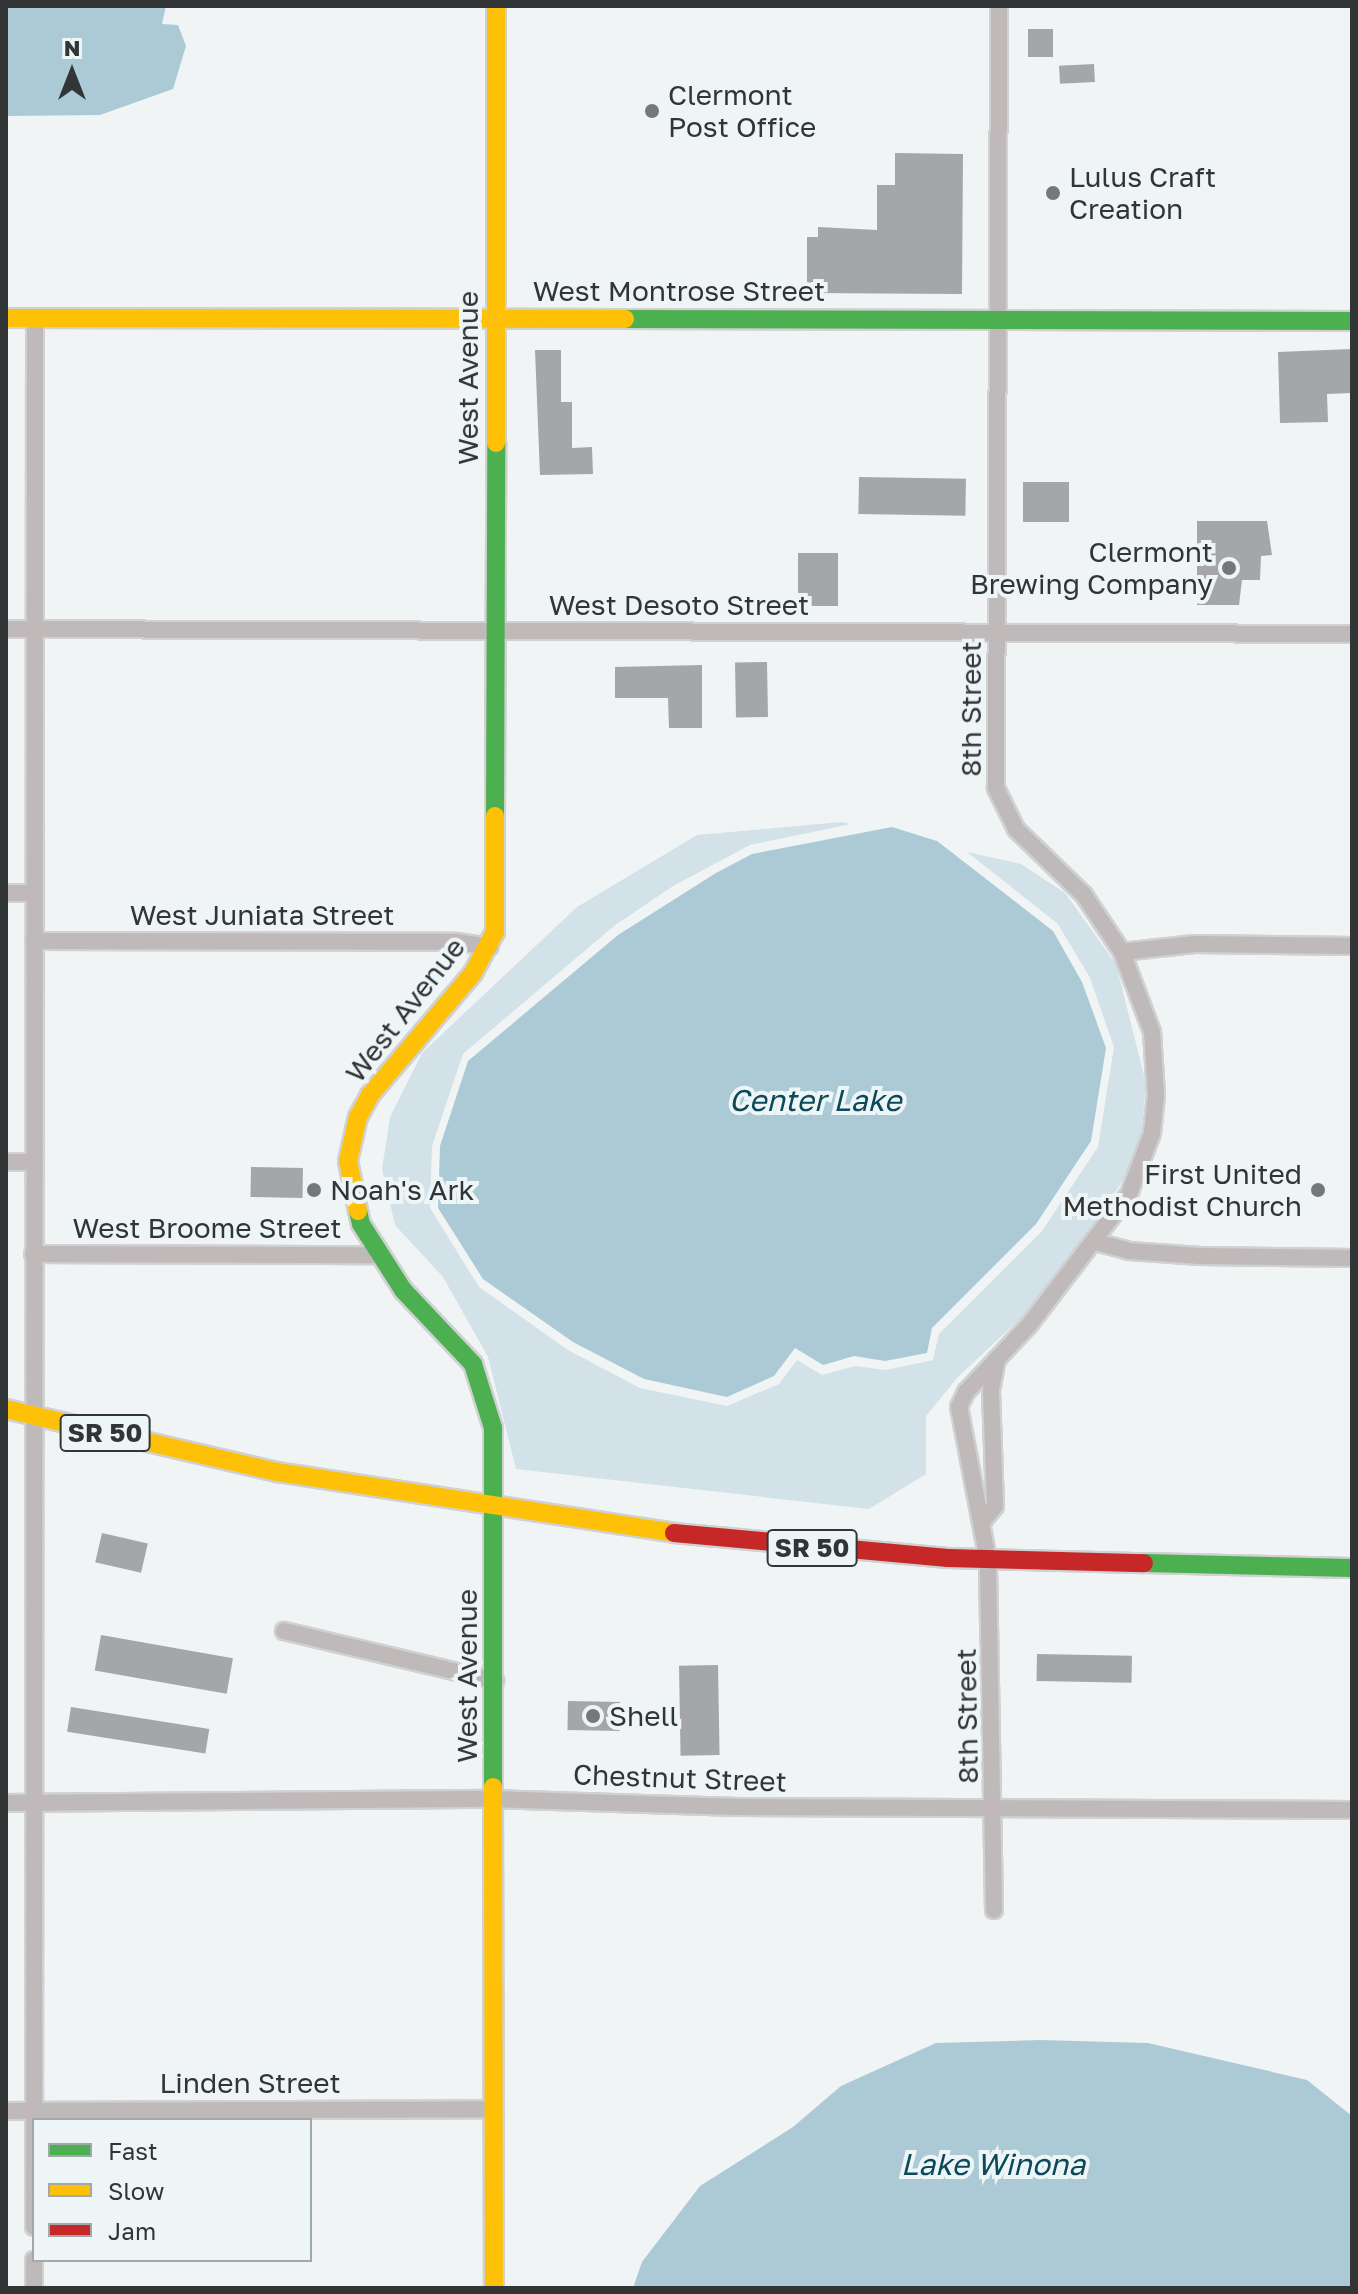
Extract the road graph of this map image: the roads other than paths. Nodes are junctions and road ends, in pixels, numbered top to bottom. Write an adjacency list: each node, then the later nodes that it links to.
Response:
1 (496, 6): 6 (main road, West Avenue)
2 (999, 6): 5 (street, 8th Street)
3 (6, 318): 4 (main road, West Montrose Street)
4 (35, 318): 6 (main road, West Montrose Street); 9 (street)
5 (997, 319): 6 (main road, West Montrose Street); 7 (main road, West Montrose Street); 11 (street, 8th Street)
6 (497, 321): 10 (main road, West Avenue)
7 (1352, 321)
8 (6, 629): 9 (street, West Desoto Street)
9 (36, 629): 10 (street, West Desoto Street); 14 (street)
10 (496, 629): 11 (street, West Desoto Street); 17 (main road, West Avenue)
11 (997, 633): 12 (street, West Desoto Street); 18 (street, 8th Street)
12 (1352, 634)
13 (6, 893): 14 (street)
14 (34, 893): 15 (street)
15 (34, 941): 17 (street, West Juniata Street); 20 (street)
16 (1352, 946): 18 (street)
17 (490, 947): 23 (main road, West Avenue)
18 (1122, 952): 21 (street, 8th Street)
19 (6, 1162): 20 (street)
20 (33, 1162): 22 (street)
21 (1096, 1242): 24 (street); 25 (street, 8th Street)
22 (33, 1254): 23 (street, West Broome Street); 27 (street)
23 (380, 1255): 28 (main road, West Avenue)
24 (1352, 1258)
25 (998, 1357): 29 (street, 8th Street); 29 (street, 8th Street)
26 (6, 1409): 27 (main road, SR 50)
27 (33, 1416): 28 (main road, SR 50); 36 (street)
28 (493, 1509): 30 (main road, SR 50); 33 (main road, West Avenue)
29 (982, 1522): 30 (street, 8th Street)
30 (988, 1560): 31 (main road, SR 50); 37 (street, 8th Street)
31 (1352, 1568)
32 (284, 1631): 33 (street)
33 (495, 1681): 34 (main road, West Avenue)
34 (495, 1799): 36 (street, Chestnut Street); 37 (street, Chestnut Street); 40 (main road, West Avenue)
35 (6, 1803): 36 (street, Chestnut Street)
36 (34, 1803): 42 (street)
37 (994, 1809): 38 (street, Chestnut Street); 39 (street, 8th Street)
38 (1352, 1810)
39 (994, 1910)
40 (493, 2109): 42 (street, Linden Street); 46 (main road, West Avenue)
41 (6, 2111): 42 (street, Linden Street)
42 (34, 2111): 43 (street)
43 (34, 2118)
44 (34, 2262): 45 (street)
45 (34, 2288)
46 (494, 2288)

